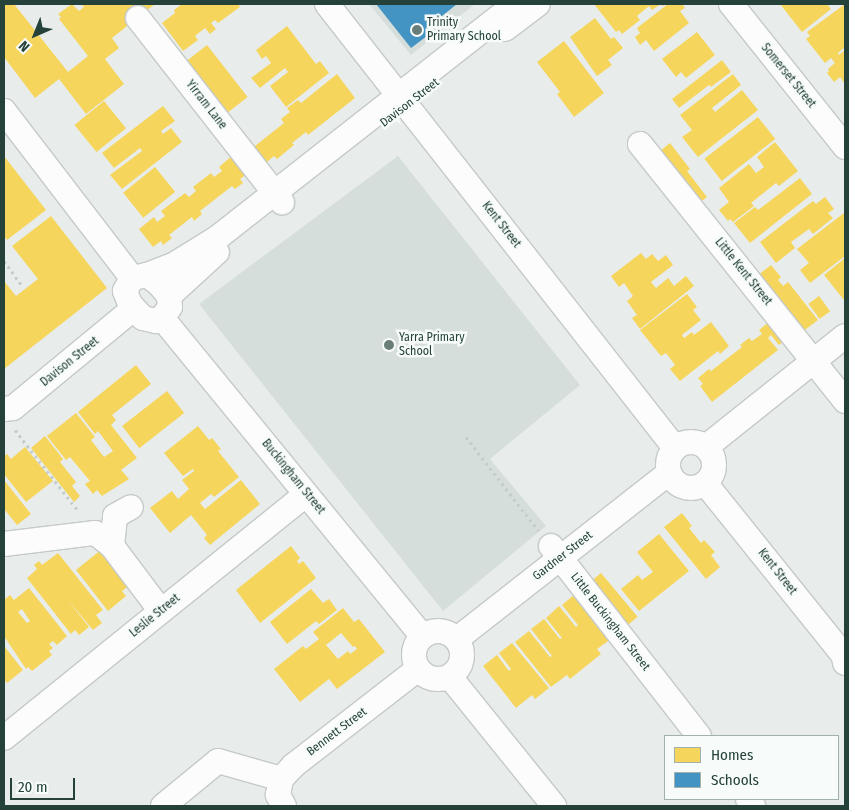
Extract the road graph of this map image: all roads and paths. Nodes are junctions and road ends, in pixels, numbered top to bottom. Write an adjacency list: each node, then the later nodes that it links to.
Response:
1 (327, 4): 6 (street, Kent Street)
2 (515, 4): 6 (street, Davison Street)
3 (538, 4): 6 (street, Davison Street)
4 (731, 4): 9 (street, Somerset Street)
5 (138, 18): 10 (street, Yirram Lane)
6 (403, 100): 10 (street, Davison Street); 22 (street, Kent Street)
7 (4, 112): 12 (street)
8 (640, 144): 17 (street, Little Kent Street)
9 (845, 147)
10 (278, 197): 12 (street, Davison Street); 14 (street, Davison Street)
11 (4, 262): 13 (path)
12 (140, 277): 14 (street); 15 (street)
13 (21, 284)
14 (166, 307): 15 (street); 25 (street, Buckingham Street)
15 (133, 309): 19 (street, Davison Street)
16 (845, 336): 17 (street)
17 (814, 361): 18 (street, Little Kent Street); 21 (street)
18 (845, 401)
19 (9, 411): 27 (path)
20 (466, 437): 29 (path)
21 (706, 447): 22 (street); 24 (street)
22 (675, 448): 23 (street)
23 (669, 473): 24 (street); 29 (street, Gardner Street)
24 (705, 484): 33 (street, Kent Street)
25 (306, 494): 30 (street, Leslie Street); 31 (street, Buckingham Street)
26 (131, 506): 27 (street)
27 (104, 539): 28 (street); 30 (street)
28 (4, 544)
29 (556, 552): 32 (street, Gardner Street); 36 (street, Little Buckingham Street)
30 (161, 611): 37 (street, Leslie Street)
31 (422, 636): 32 (street); 34 (street)
32 (457, 639): 35 (street)
33 (845, 663)
34 (418, 669): 35 (street); 38 (street, Bennett Street)
35 (450, 677): 41 (street)
36 (698, 735)
37 (4, 738)
38 (281, 779): 39 (street); 40 (street)
39 (163, 806)
40 (284, 806)
41 (554, 806)

